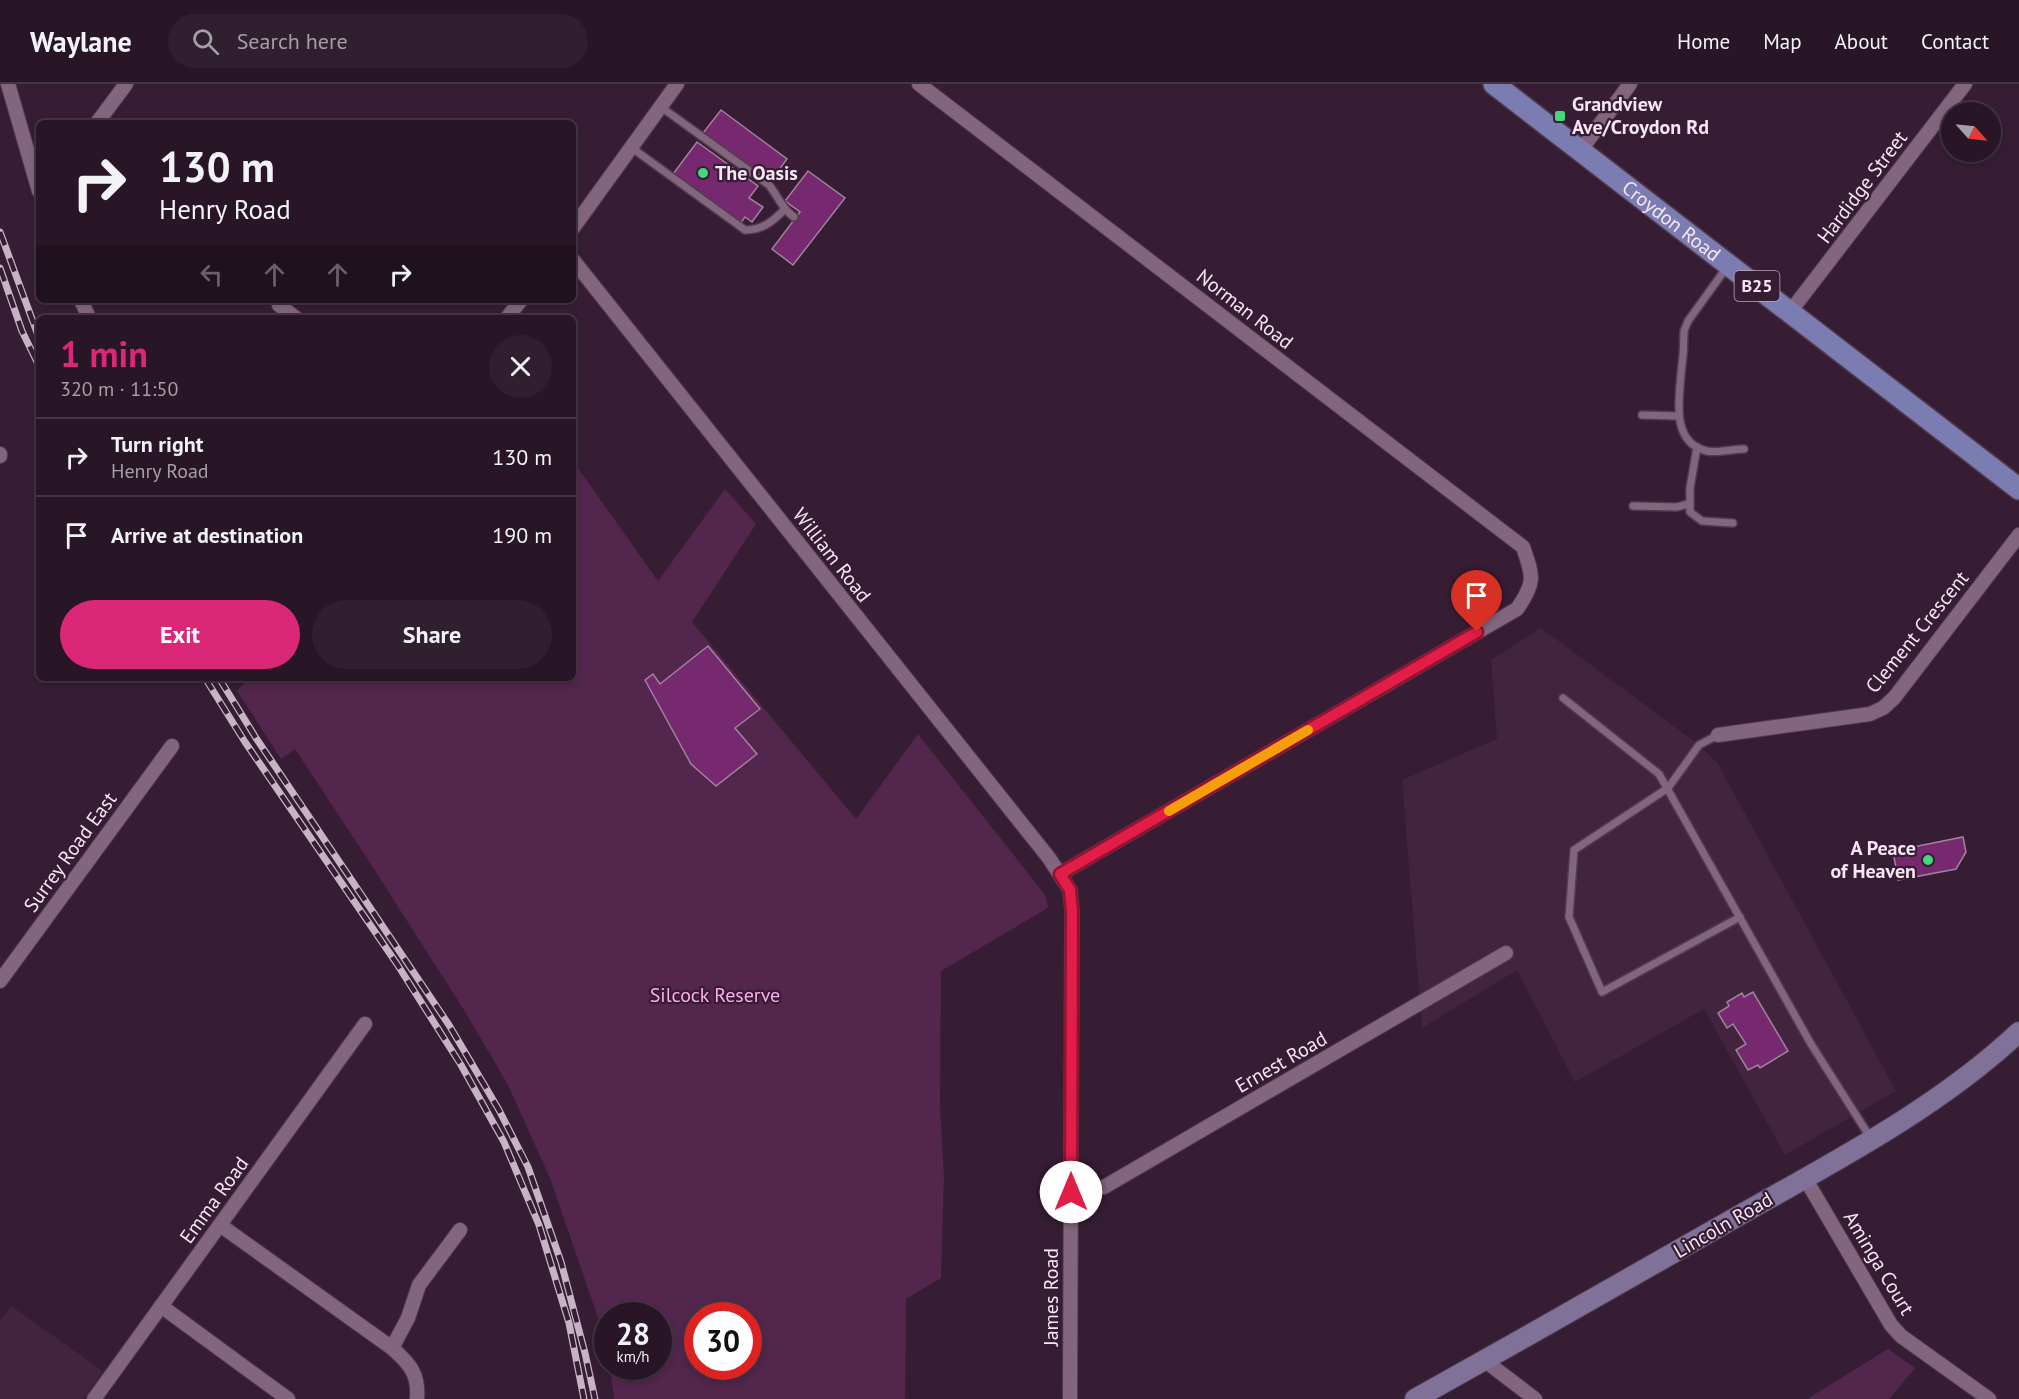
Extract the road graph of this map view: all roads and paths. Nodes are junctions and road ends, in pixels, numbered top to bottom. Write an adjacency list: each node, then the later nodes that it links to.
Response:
1 (8, 84): 12 (street)
2 (126, 84): 9 (street)
3 (677, 84): 8 (street)
4 (919, 84): 34 (street, Norman Road)
5 (1494, 84): 11 (main road, Croydon Road / B25)
6 (1630, 84): 11 (street)
7 (1965, 84): 19 (street, Hardidge Street)
8 (661, 107): 10 (street); 13 (lane)
9 (98, 120)
10 (632, 148): 13 (lane); 15 (street)
11 (1580, 151): 17 (main road, Croydon Road / B25)
12 (36, 180)
13 (784, 210): 14 (lane)
14 (794, 218)
15 (576, 224)
16 (576, 264): 34 (street, William Road)
17 (1729, 265): 19 (main road, Croydon Road / B25); 22 (lane)
18 (279, 305): 20 (street)
19 (1790, 312): 25 (main road, Croydon Road / B25)
20 (292, 315)
21 (1642, 415): 22 (lane)
22 (1679, 416): 23 (lane)
23 (1698, 447): 24 (lane); 26 (lane)
24 (1744, 449)
25 (2019, 489)
26 (1688, 504): 27 (lane); 28 (lane)
27 (1633, 506)
28 (1732, 523)
29 (2019, 535): 31 (street, Clement Crescent)
30 (1563, 698): 33 (lane)
31 (1718, 735): 33 (lane)
32 (172, 746): 37 (street, Surrey Road East)
33 (1668, 788): 35 (lane); 35 (lane)
34 (1060, 874): 42 (street, James Road)
35 (1740, 917): 40 (lane)
36 (1506, 953): 42 (street, Ernest Road)
37 (0, 981)
38 (365, 1023): 43 (street, Emma Road)
39 (2019, 1032): 40 (main road, Lincoln Road)
40 (1871, 1139): 41 (main road, Lincoln Road)
41 (1805, 1178): 47 (main road, Lincoln Road); 54 (street, Aminga Court)
42 (1071, 1192): 51 (street, James Road)
43 (220, 1225): 45 (street, Emma Road); 46 (street)
44 (460, 1230): 46 (street)
45 (161, 1306): 48 (street, Emma Road); 49 (street)
46 (392, 1348): 50 (street)
47 (1484, 1360): 52 (main road, Lincoln Road); 53 (street)
48 (94, 1399)
49 (288, 1399)
50 (417, 1399)
51 (1070, 1399)
52 (1416, 1399)
53 (1535, 1399)
54 (1989, 1399)

